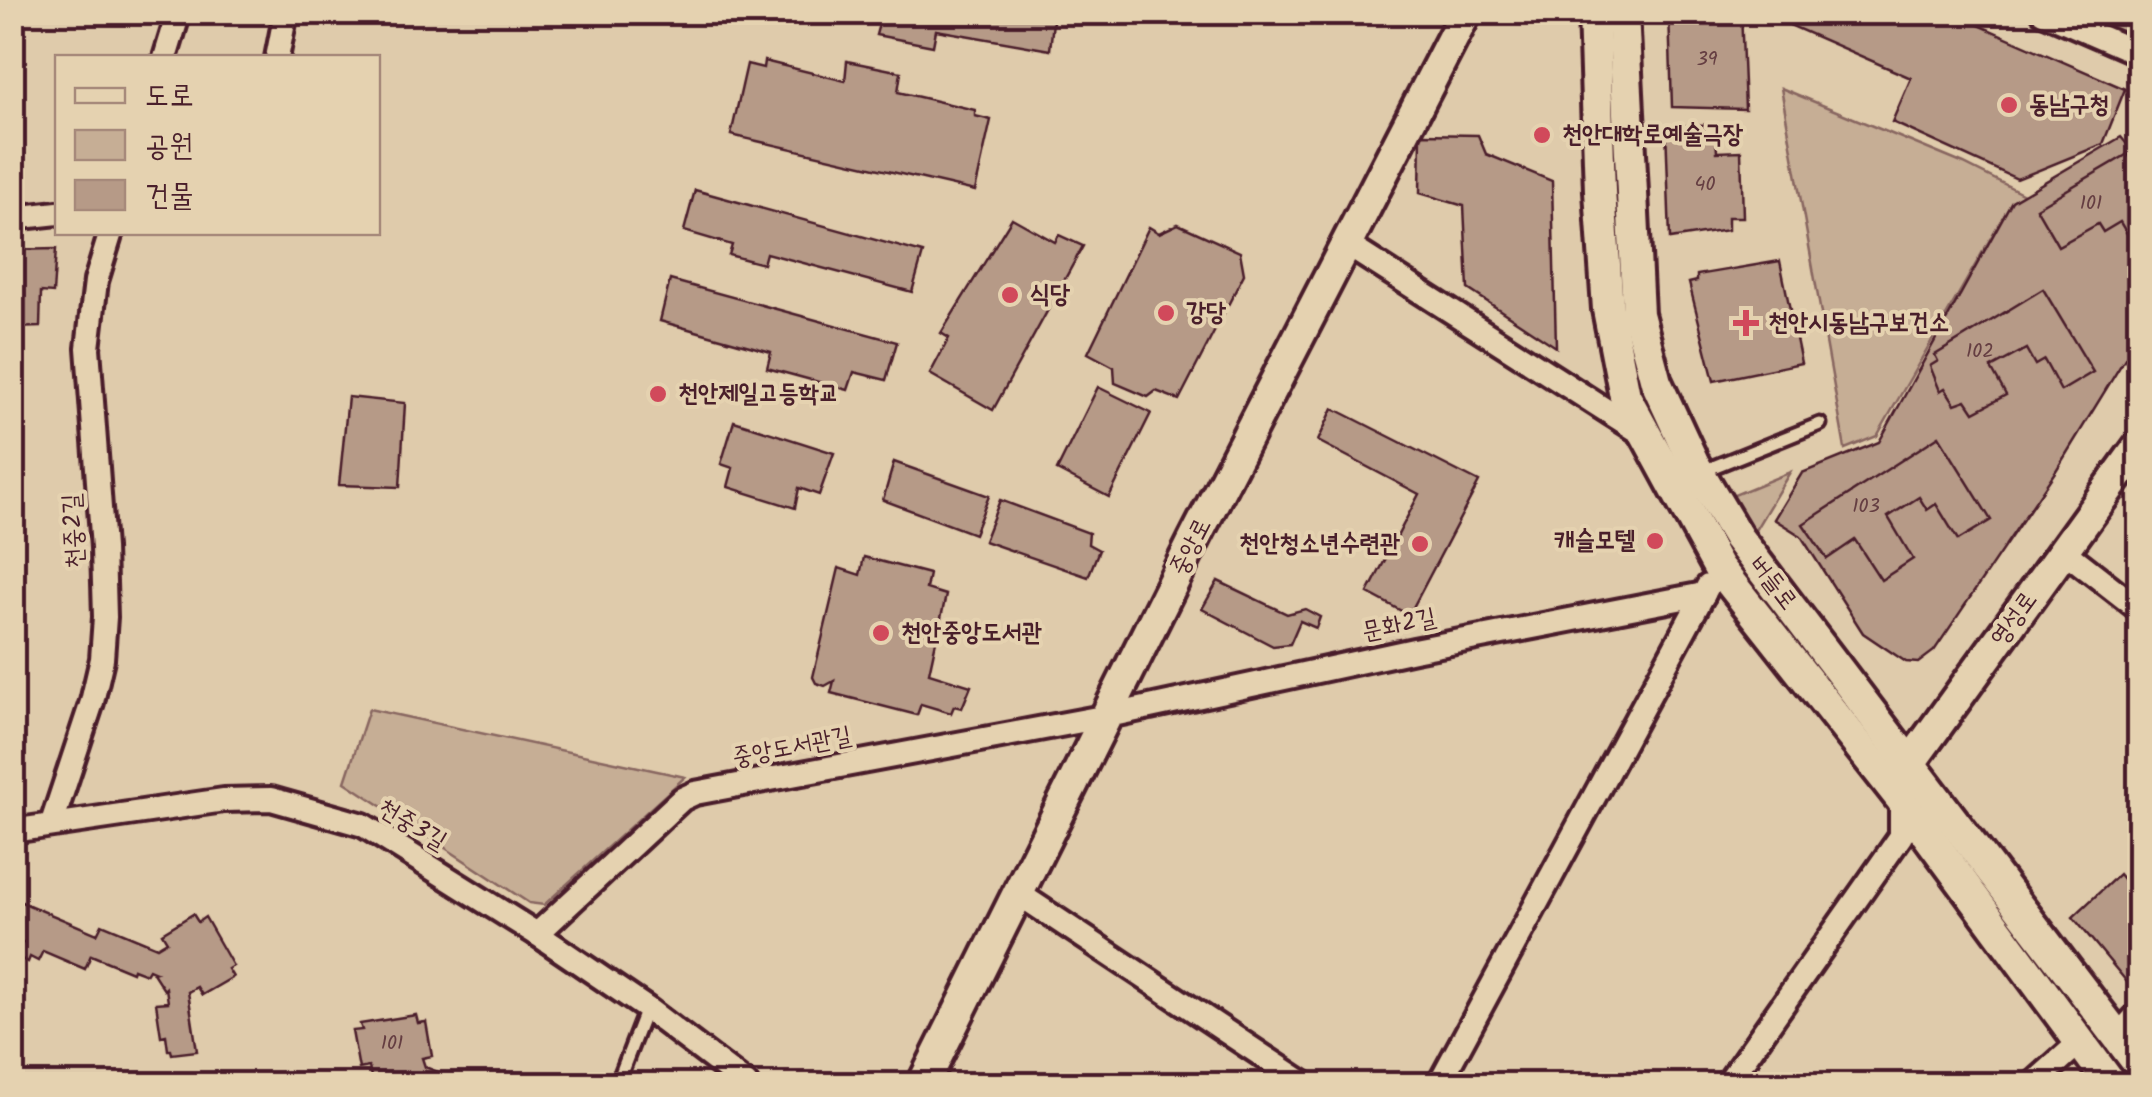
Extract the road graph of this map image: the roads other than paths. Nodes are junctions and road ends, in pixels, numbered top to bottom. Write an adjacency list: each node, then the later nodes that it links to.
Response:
1 (179, 12): 8 (street)
2 (286, 12): 9 (street)
3 (1466, 12): 13 (street, 중앙로)
4 (1594, 12): 15 (street, 버들로)
5 (1623, 12): 17 (street, 버들로)
6 (2047, 13): 7 (street)
7 (2140, 54)
8 (166, 55)
9 (278, 55)
10 (55, 213): 11 (street)
11 (12, 218)
12 (110, 235): 24 (street, 천중2길)
13 (1346, 244): 15 (street, 버들로); 21 (street, 중앙로)
14 (1820, 424): 17 (lane)
15 (1646, 436): 19 (street, 버들로)
16 (2140, 444): 18 (street, 영성로)
17 (1699, 473): 22 (street, 버들로)
18 (2063, 550): 20 (street); 22 (street, 영성로)
19 (1711, 581): 21 (street, 문화2길); 23 (street, 버들로); 37 (street)
20 (2140, 610)
21 (1108, 716): 26 (street, 중앙로); 27 (street, 중앙도서관길)
22 (1910, 764): 23 (street, 영성로); 30 (street, 버들로)
23 (1900, 800): 31 (street, 버들로); 38 (street)
24 (52, 823): 25 (street, 천중3길); 27 (street, 천중3길)
25 (12, 831)
26 (1019, 894): 35 (street, 중앙로); 36 (street)
27 (537, 934): 28 (street, 천중3길)
28 (646, 1008): 33 (street, 천중3길); 34 (lane)
29 (2140, 1012): 30 (street)
30 (2118, 1036): 32 (street, 버들로)
31 (2080, 1042): 39 (street); 40 (street, 버들로)
32 (2140, 1066)
33 (732, 1080)
34 (617, 1084)
35 (923, 1084)
36 (1305, 1084)
37 (1439, 1084)
38 (1727, 1084)
39 (2032, 1084)
40 (2111, 1084)

